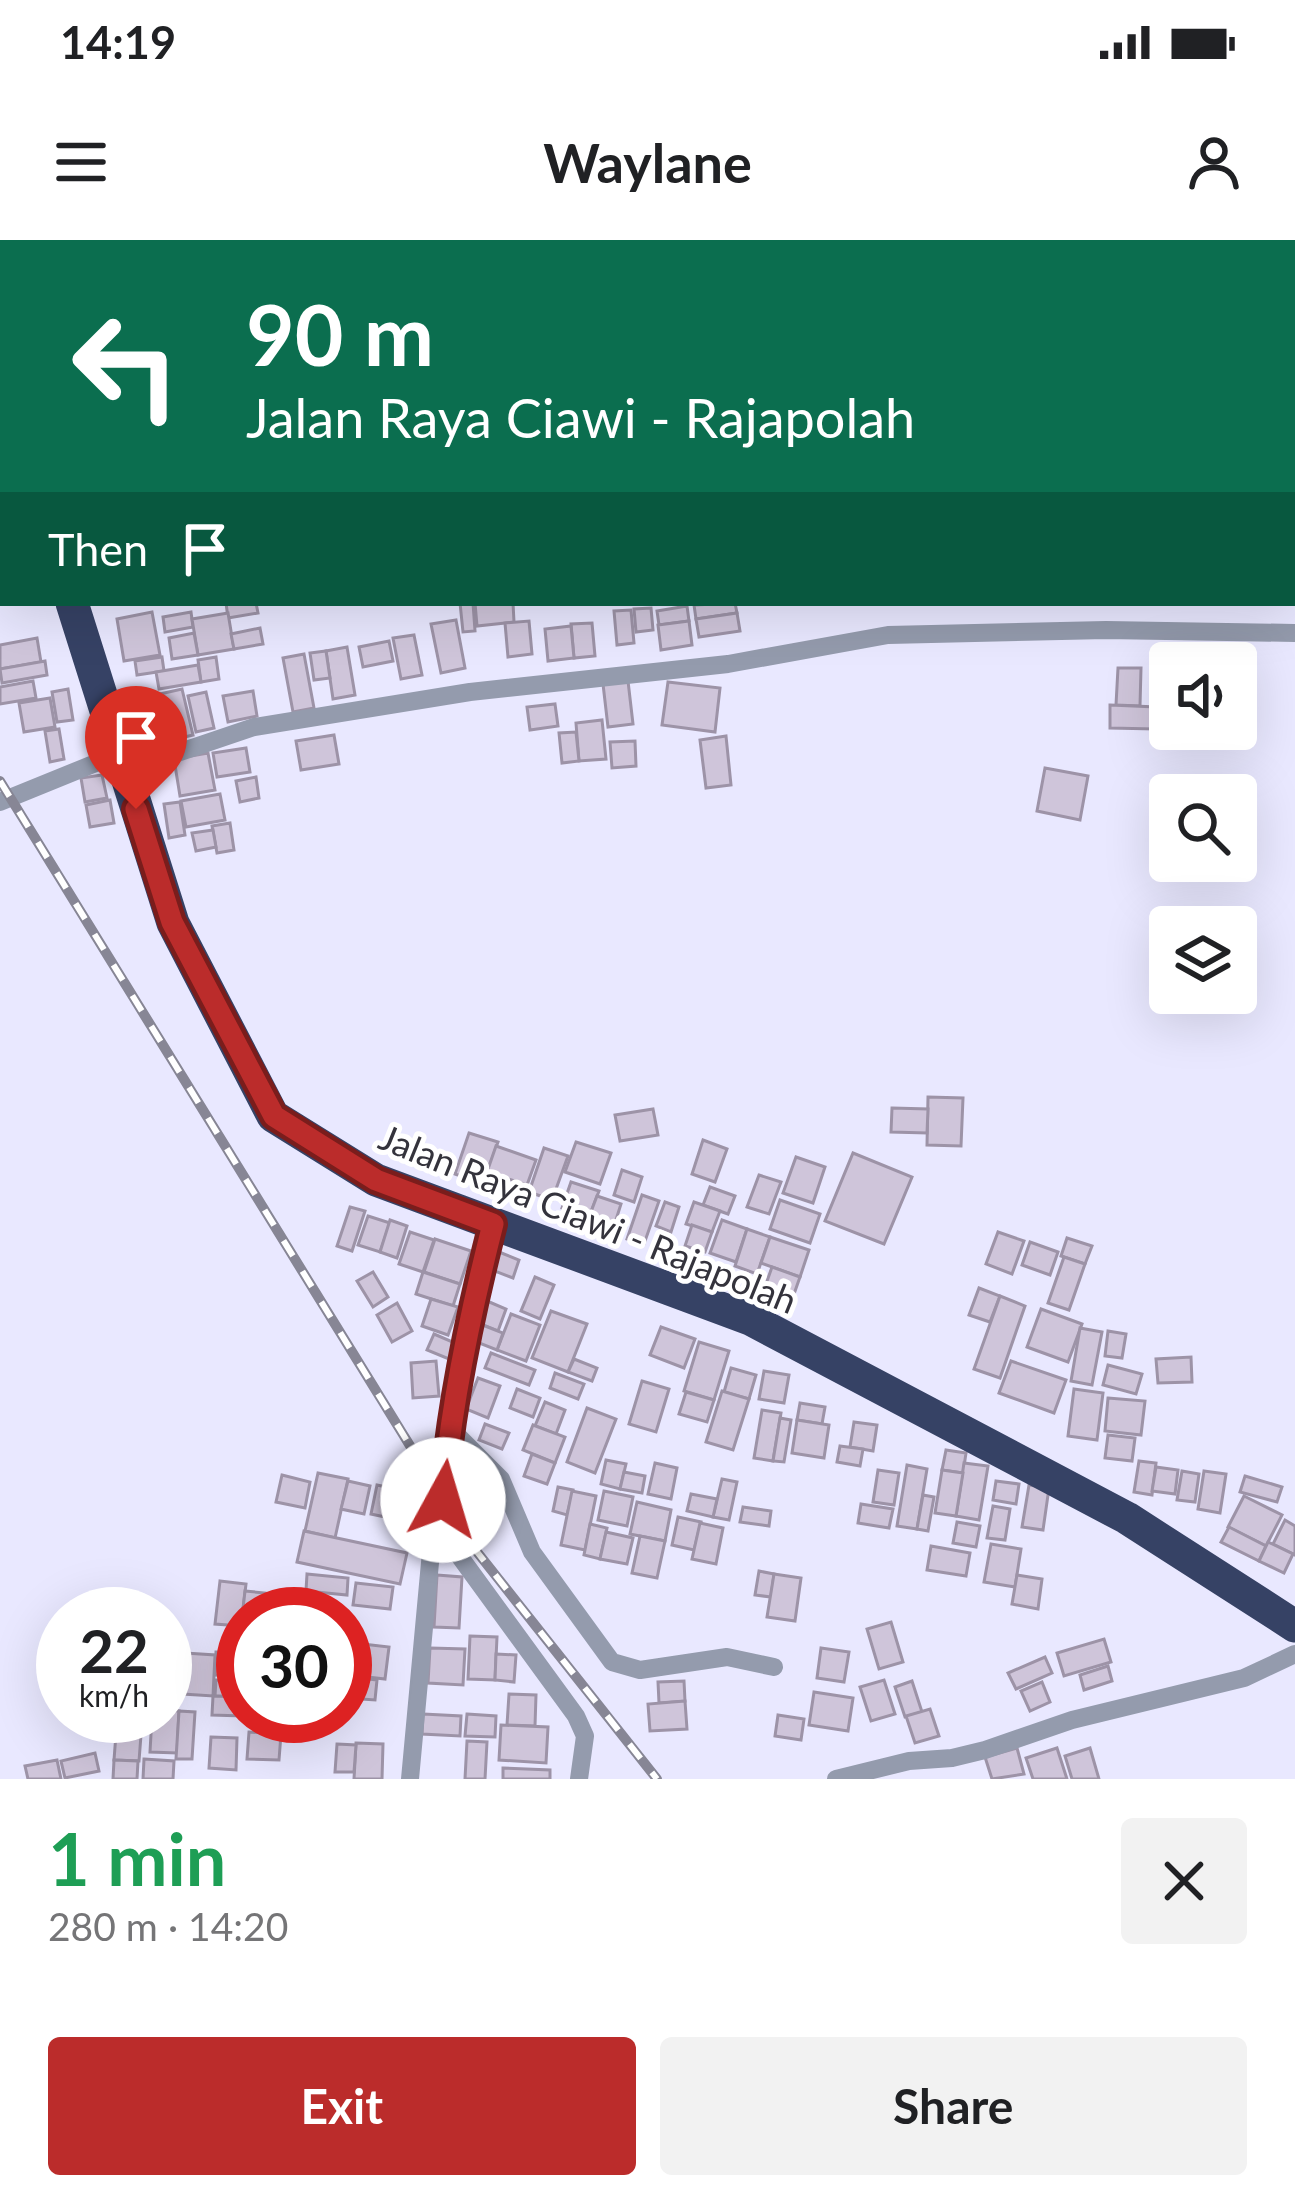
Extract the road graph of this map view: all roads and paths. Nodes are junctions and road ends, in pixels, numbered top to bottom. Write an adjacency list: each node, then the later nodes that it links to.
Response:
1 (73, 606): 3 (highway, Jalan Raya Ciawi - Rajapolah)
2 (1295, 633): 3 (street)
3 (121, 763): 4 (street); 5 (highway, Jalan Raya Ciawi - Rajapolah)
4 (0, 802)
5 (493, 1224): 6 (street); 8 (highway, Jalan Raya Ciawi - Rajapolah)
6 (452, 1430): 7 (street); 10 (street)
7 (436, 1524): 11 (street); 12 (street)
8 (1295, 1627)
9 (1295, 1654): 13 (street)
10 (774, 1667)
11 (410, 1779)
12 (579, 1779)
13 (836, 1779)

